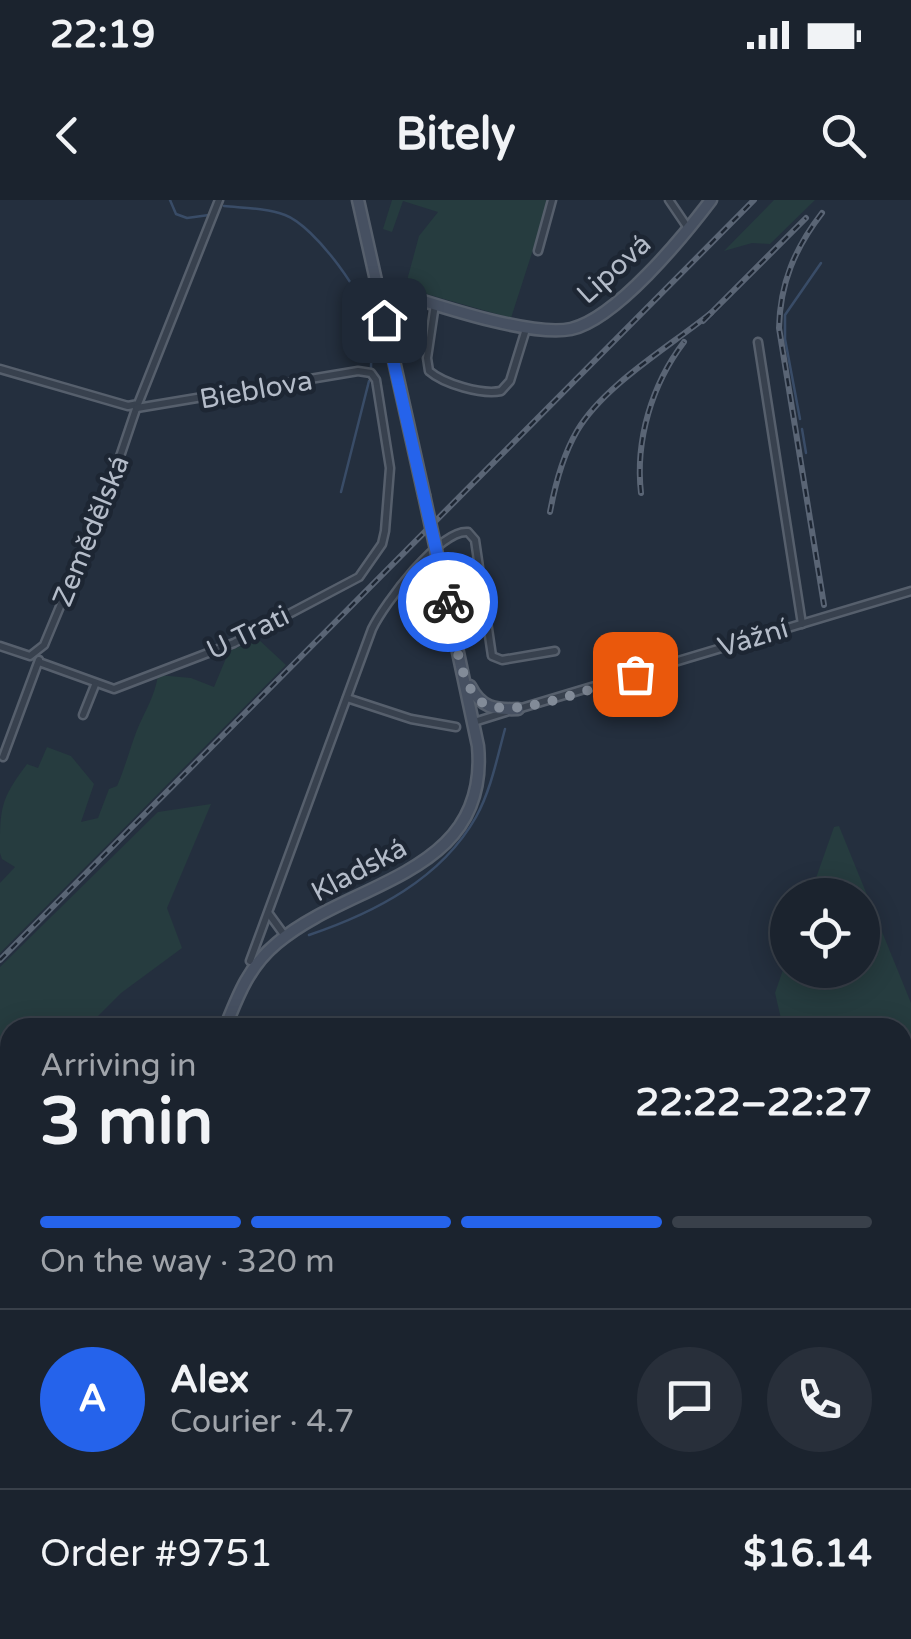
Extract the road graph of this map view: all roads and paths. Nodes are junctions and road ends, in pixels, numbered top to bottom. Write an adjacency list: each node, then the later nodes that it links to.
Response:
1 (219, 200): 15 (street, Zemědělská)
2 (358, 200): 8 (main road, Kladská)
3 (552, 200): 7 (street)
4 (670, 200): 6 (street)
5 (711, 200): 6 (main road, Lipová)
6 (688, 230): 11 (main road, Lipová)
7 (538, 251)
8 (376, 286): 9 (main road, Lipová); 13 (main road, Kladská)
9 (410, 296): 10 (main road, Lipová); 13 (main road)
10 (435, 303): 11 (main road, Lipová); 11 (street)
11 (526, 328)
12 (758, 342): 18 (street, Vážní)
13 (391, 353): 23 (main road, Kladská, bridge)
14 (0, 369): 15 (street, Bieblova)
15 (137, 406): 16 (street, Bieblova); 21 (street, Zemědělská)
16 (382, 544): 24 (street, U Trati)
17 (911, 591): 18 (street, Vážní)
18 (802, 624): 26 (street, Vážní)
19 (0, 646): 21 (street)
20 (556, 651): 25 (street, Kladská)
21 (36, 654): 22 (street)
22 (39, 662): 24 (street); 30 (street)
23 (465, 676): 26 (main road); 28 (main road, Kladská)
24 (95, 685): 27 (street)
25 (347, 698): 29 (street); 31 (street, Kladská)
26 (518, 709): 28 (street, Vážní)
27 (84, 715)
28 (474, 722): 32 (main road, Kladská)
29 (456, 726)
30 (3, 757)
31 (269, 912): 32 (street); 33 (street, Kladská)
32 (285, 936): 34 (main road, Kladská)
33 (250, 961)
34 (229, 1018)

